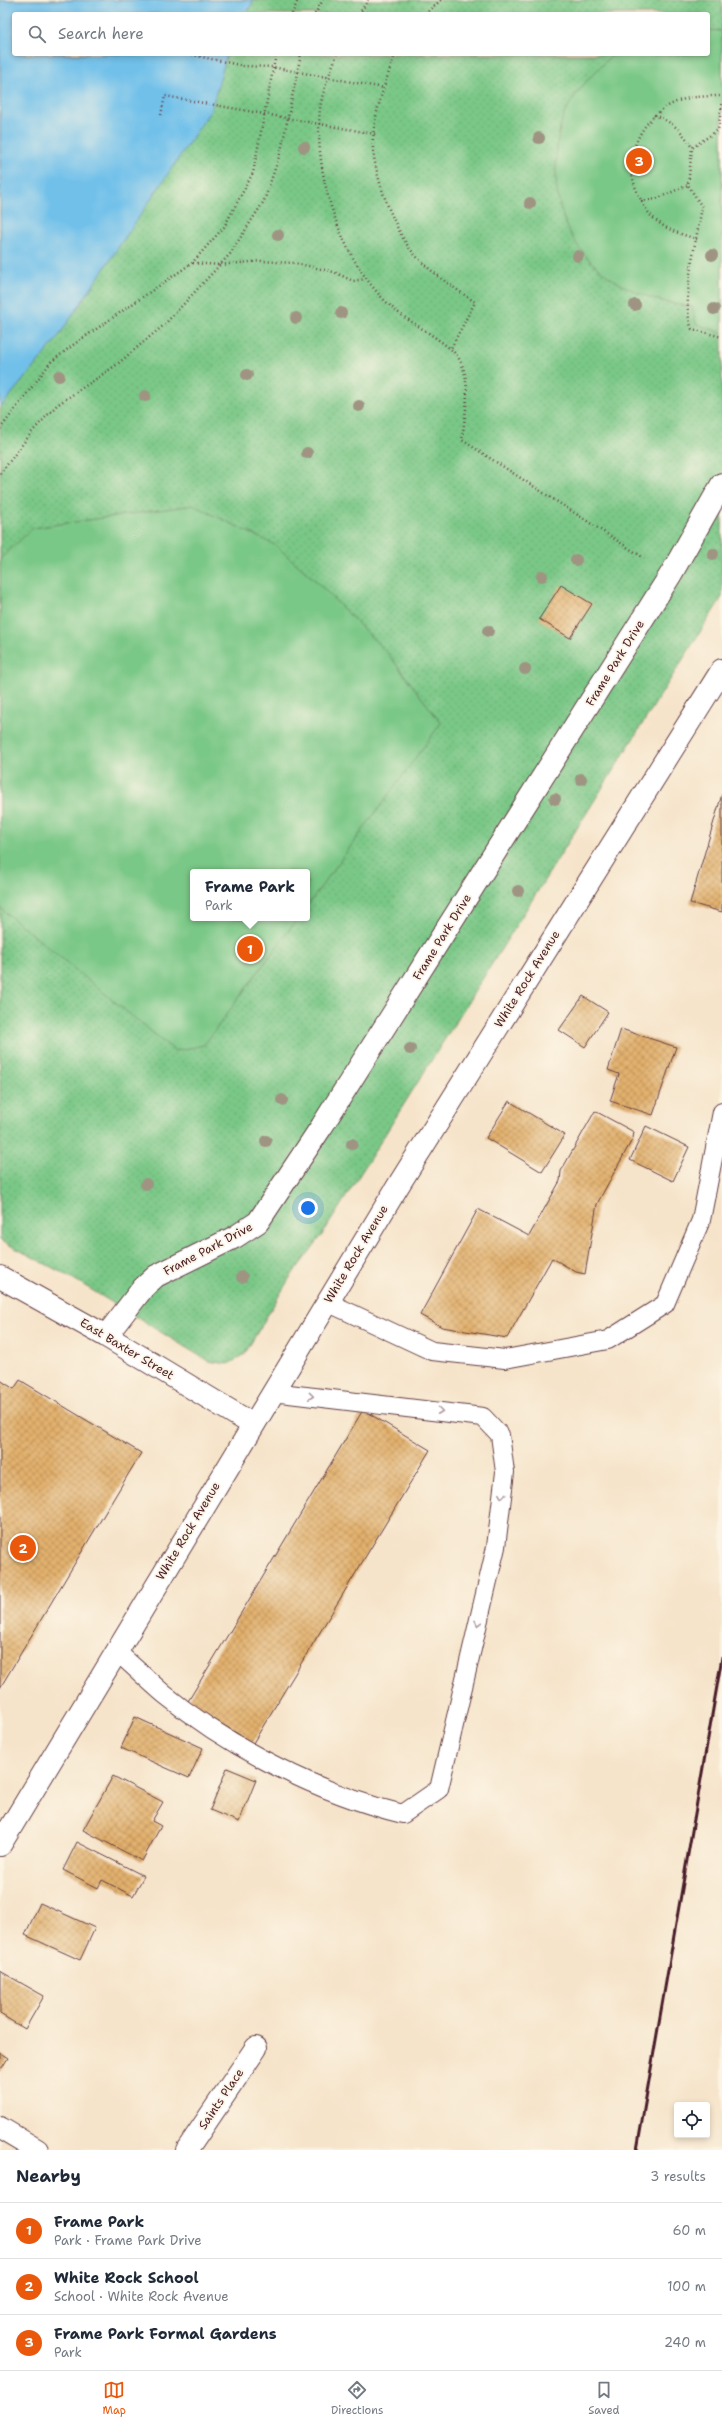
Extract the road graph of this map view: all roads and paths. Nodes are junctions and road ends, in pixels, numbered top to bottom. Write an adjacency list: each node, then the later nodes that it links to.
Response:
1 (298, 0): 5 (path)
2 (323, 0): 6 (path)
3 (368, 0): 7 (path)
4 (441, 0): 8 (path)
5 (293, 12)
6 (316, 12)
7 (360, 12)
8 (427, 12)
9 (197, 56): 14 (path)
10 (275, 56): 14 (path)
11 (301, 56): 15 (path)
12 (336, 56): 16 (path)
13 (394, 56): 17 (path)
14 (272, 67): 15 (path); 21 (path)
15 (298, 72): 16 (path); 23 (path)
16 (329, 78): 17 (path); 24 (path)
17 (384, 88): 25 (path)
18 (722, 96): 22 (path)
19 (722, 104): 26 (path)
20 (161, 115): 21 (path)
21 (263, 115): 23 (path); 30 (path)
22 (654, 115): 26 (path); 28 (path)
23 (288, 119): 24 (path); 31 (path)
24 (320, 125): 25 (path); 32 (path)
25 (375, 134): 34 (path)
26 (692, 148): 27 (path)
27 (688, 185): 28 (path); 29 (path)
28 (641, 201): 29 (path)
29 (697, 239): 33 (path)
30 (192, 263): 31 (path); 35 (path)
31 (219, 265): 32 (path); 36 (path)
32 (365, 279): 34 (path)
33 (722, 337)
34 (450, 350): 38 (path)
35 (0, 429)
36 (0, 474)
37 (722, 484): 43 (street, Frame Park Drive)
38 (644, 558)
39 (722, 670): 42 (street, White Rock Avenue)
40 (722, 1112): 42 (lane)
41 (1, 1279): 43 (street, East Baxter Street)
42 (327, 1302): 44 (street, White Rock Avenue)
43 (106, 1336): 45 (street, East Baxter Street)
44 (272, 1392): 45 (street, White Rock Avenue); 46 (lane, one-way to 46)
45 (252, 1424): 46 (street, White Rock Avenue)
46 (116, 1651): 47 (street, White Rock Avenue)
47 (0, 1845)
48 (256, 2048): 51 (street, Saints Place)
49 (0, 2128): 50 (street)
50 (37, 2150)
51 (187, 2150)

